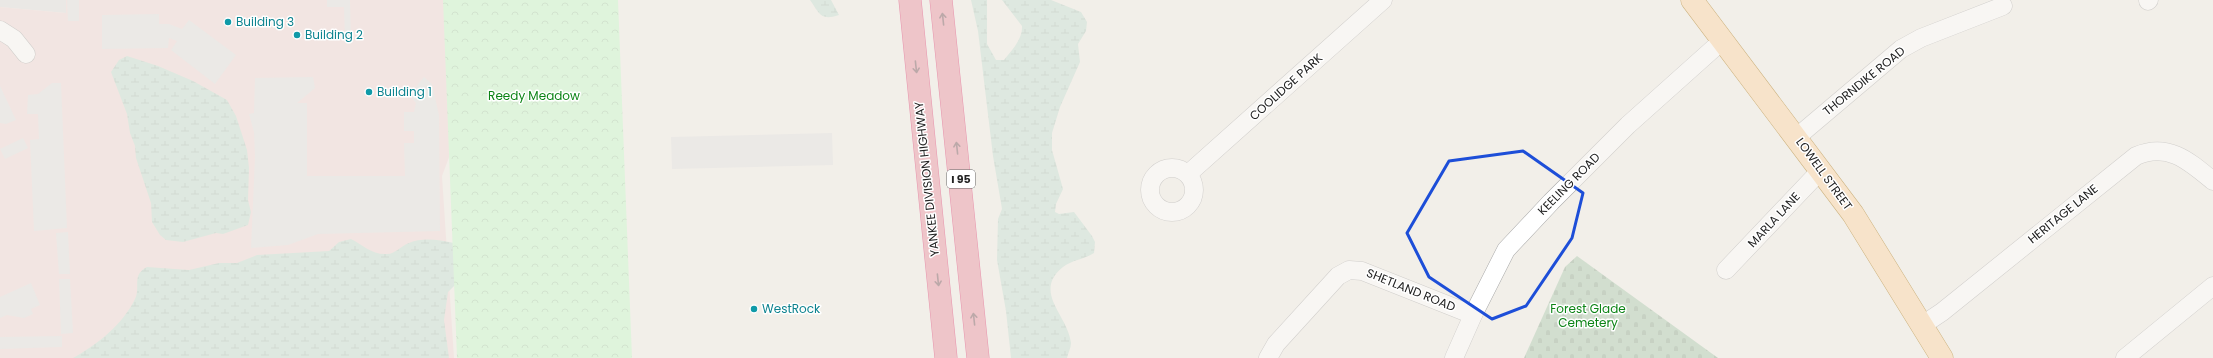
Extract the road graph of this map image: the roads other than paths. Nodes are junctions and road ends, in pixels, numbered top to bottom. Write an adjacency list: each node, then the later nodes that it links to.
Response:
1 (910, 0): 17 (highway, YANKEE DIVISION HIGHWAY, one-way to 17)
2 (941, 0): 18 (highway, I 95, one-way to 2)
3 (1383, 0): 11 (street, COOLIDGE PARK)
4 (1693, 0): 7 (main road, LOWELL STREET)
5 (2002, 6): 9 (street, THORNDIKE ROAD)
6 (0, 30): 8 (street)
7 (1723, 40): 9 (main road, LOWELL STREET); 15 (street, KEELING ROAD)
8 (26, 54)
9 (1796, 137): 10 (main road, LOWELL STREET)
10 (1821, 170): 13 (street, MARLA LANE); 16 (main road, LOWELL STREET)
11 (1188, 174)
12 (2213, 181): 16 (street, HERITAGE LANE)
13 (1726, 270)
14 (2213, 286): 22 (street)
15 (1472, 315): 19 (street, SHETLAND ROAD); 20 (street, KEELING ROAD)
16 (1921, 326): 21 (main road, LOWELL STREET)
17 (946, 358)
18 (978, 358)
19 (1268, 358)
20 (1454, 358)
21 (1942, 358)
22 (2125, 358)

